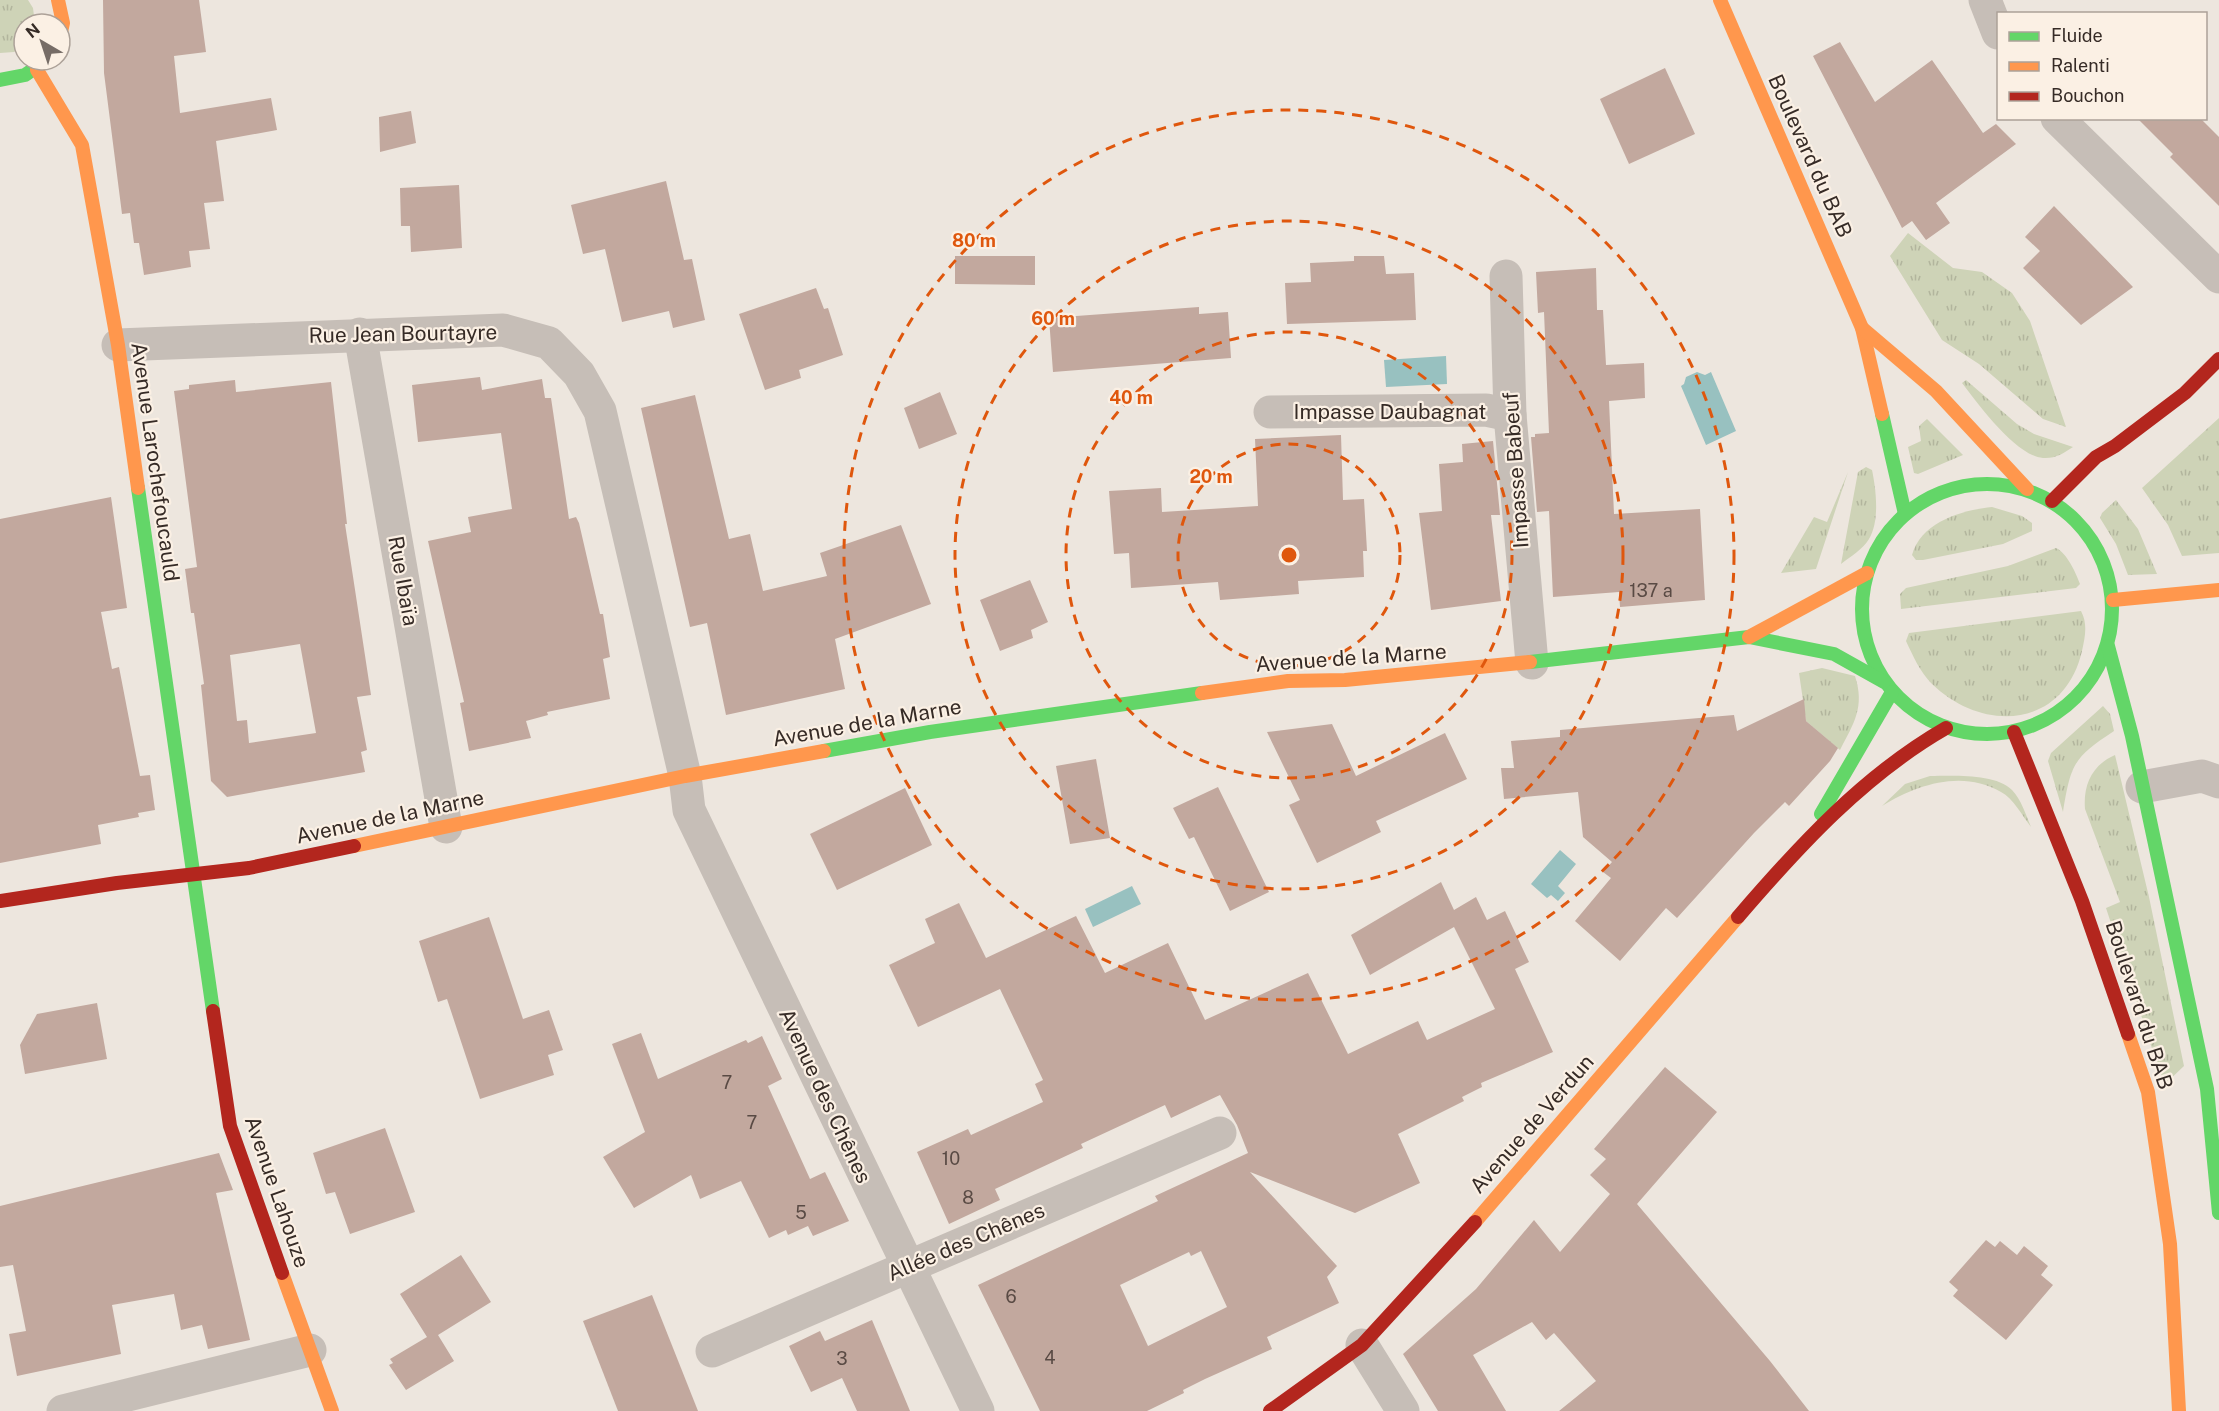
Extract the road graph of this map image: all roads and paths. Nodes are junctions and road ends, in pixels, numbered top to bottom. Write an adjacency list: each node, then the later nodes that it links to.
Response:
1 (1720, 0): 10 (main road, Boulevard du BAB)
2 (1985, 0): 3 (street)
3 (1997, 30)
4 (31, 72): 6 (main road)
5 (46, 72): 12 (main road, Avenue Larochefoucauld)
6 (0, 80)
7 (2059, 120): 9 (street)
8 (1506, 276): 15 (street, Impasse Babeuf)
9 (2219, 277)
10 (1862, 328): 16 (main road, Boulevard du BAB); 18 (main road, Boulevard du BAB)
11 (360, 334): 12 (street, Rue Jean Bourtayre); 28 (street, Rue Jean Bourtayre); 31 (street, Rue Ibaïa)
12 (118, 345): 33 (main road, Avenue Larochefoucauld)
13 (2219, 359): 17 (main road)
14 (1270, 412): 15 (street, Impasse Daubagnat)
15 (1510, 415): 24 (street, Impasse Babeuf)
16 (2027, 489): 17 (main road); 18 (main road)
17 (2052, 501): 21 (main road)
18 (1905, 514): 19 (main road)
19 (1867, 573): 22 (main road, Avenue de la Marne); 25 (main road)
20 (2219, 590): 21 (main road)
21 (2113, 600): 23 (main road)
22 (1749, 637): 24 (main road, Avenue de la Marne); 25 (main road, Avenue de la Marne)
23 (2108, 645): 27 (main road); 30 (main road, Boulevard du BAB)
24 (1532, 663): 28 (main road, Avenue de la Marne)
25 (1888, 687): 26 (main road); 32 (main road, Avenue de Verdun)
26 (1946, 728): 27 (main road); 32 (main road, Avenue de Verdun)
27 (2014, 732): 47 (main road, Boulevard du BAB)
28 (685, 776): 31 (main road, Avenue de la Marne); 38 (street, Avenue des Chênes)
29 (2219, 782): 30 (street)
30 (2142, 787): 35 (main road, Boulevard du BAB)
31 (446, 827): 33 (main road, Avenue de la Marne)
32 (1804, 841): 39 (main road, Avenue de Verdun)
33 (192, 873): 34 (main road, Avenue de la Marne); 40 (main road, Avenue Lahouze)
34 (0, 901)
35 (2213, 1093): 37 (main road, Boulevard du BAB)
36 (1220, 1133): 38 (street, Allée des Chênes)
37 (2219, 1213)
38 (907, 1267): 41 (street, Allée des Chênes); 44 (street, Avenue des Chênes)
39 (1362, 1345): 45 (main road, Avenue de Verdun); 46 (street)
40 (310, 1350): 42 (street); 43 (main road, Avenue Lahouze)
41 (712, 1351)
42 (63, 1411)
43 (332, 1411)
44 (978, 1411)
45 (1270, 1411)
46 (1403, 1411)
47 (2179, 1411)

